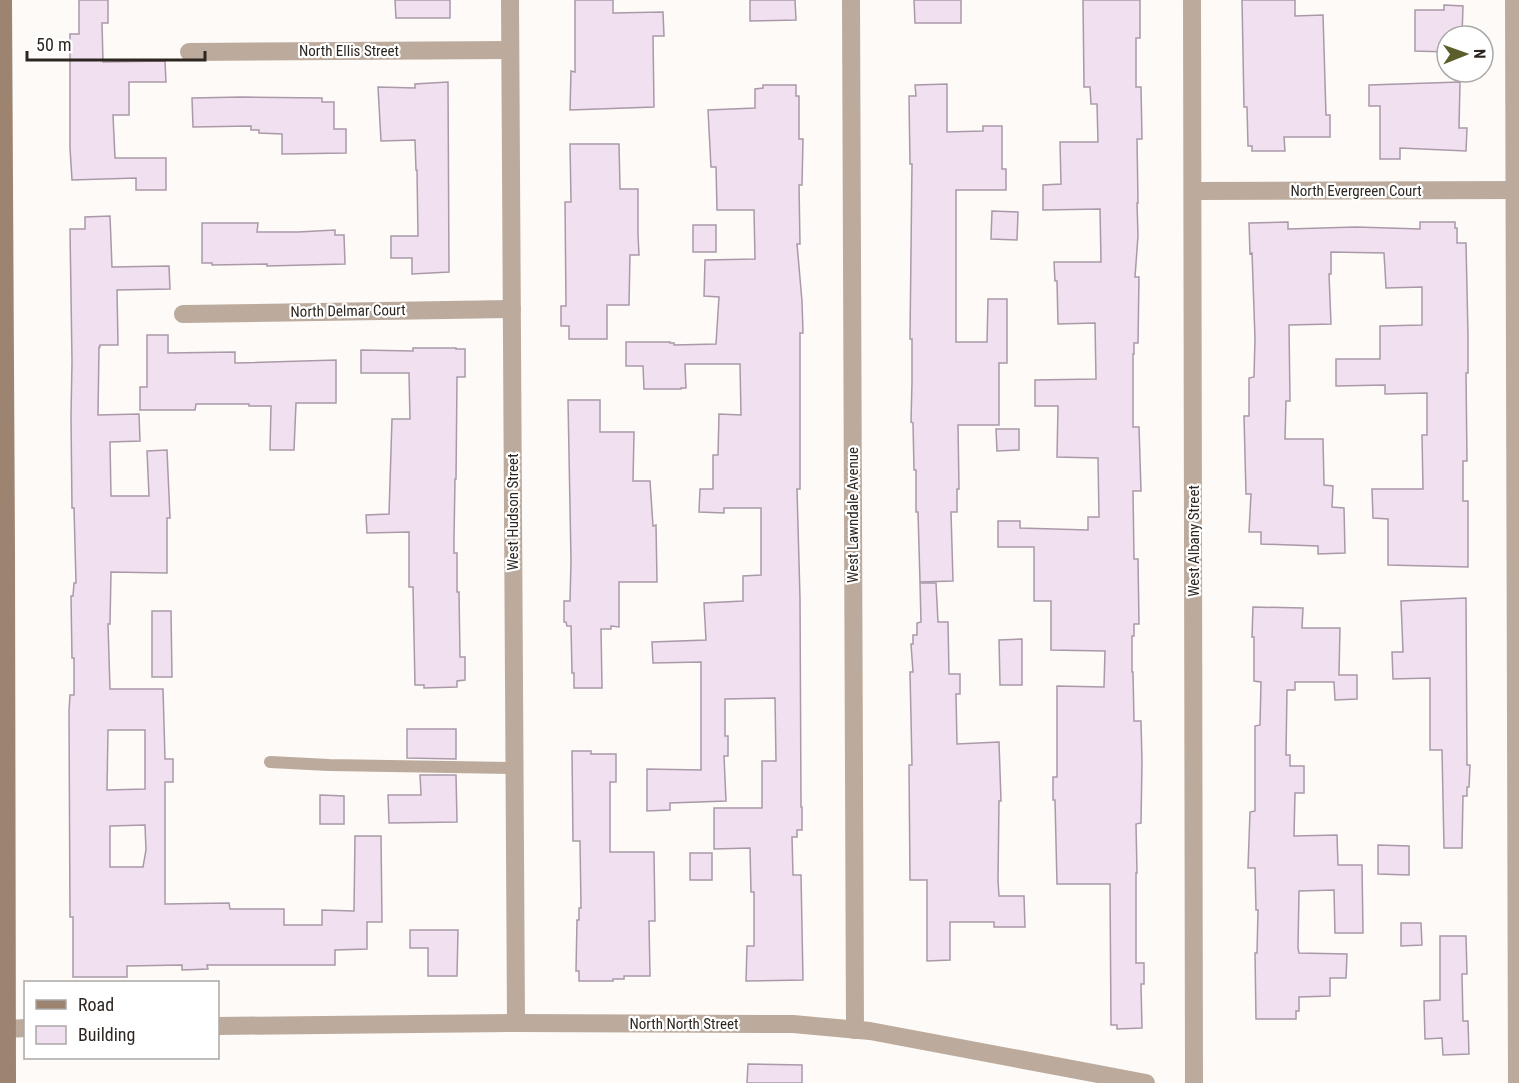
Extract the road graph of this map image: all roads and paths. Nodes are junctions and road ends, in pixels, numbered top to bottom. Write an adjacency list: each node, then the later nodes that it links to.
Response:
1 (3, 0): 8 (main road)
2 (510, 0): 6 (street, West Hudson Street)
3 (851, 0): 20 (street, West Lawndale Avenue)
4 (1192, 0): 10 (street, West Albany Street)
5 (1515, 0): 9 (street)
6 (510, 50): 7 (street, North Ellis Street); 11 (street, West Hudson Street)
7 (189, 52)
8 (1, 57): 13 (main road)
9 (1517, 190): 10 (street, North Evergreen Court); 25 (street)
10 (1194, 191): 24 (street, West Albany Street)
11 (512, 309): 12 (street, North Delmar Court); 15 (street, West Hudson Street)
12 (183, 314)
13 (3, 551): 19 (main road)
14 (270, 762): 15 (lane)
15 (514, 768): 16 (street, West Hudson Street)
16 (516, 1023): 17 (street, North North Street); 20 (street, North North Street)
17 (219, 1026)
18 (24, 1028): 19 (street)
19 (7, 1029): 23 (main road)
20 (855, 1030): 21 (street, North North Street)
21 (1079, 1077): 22 (street, North North Street)
22 (1137, 1082)
23 (7, 1083)
24 (1194, 1083)
25 (1517, 1083)

